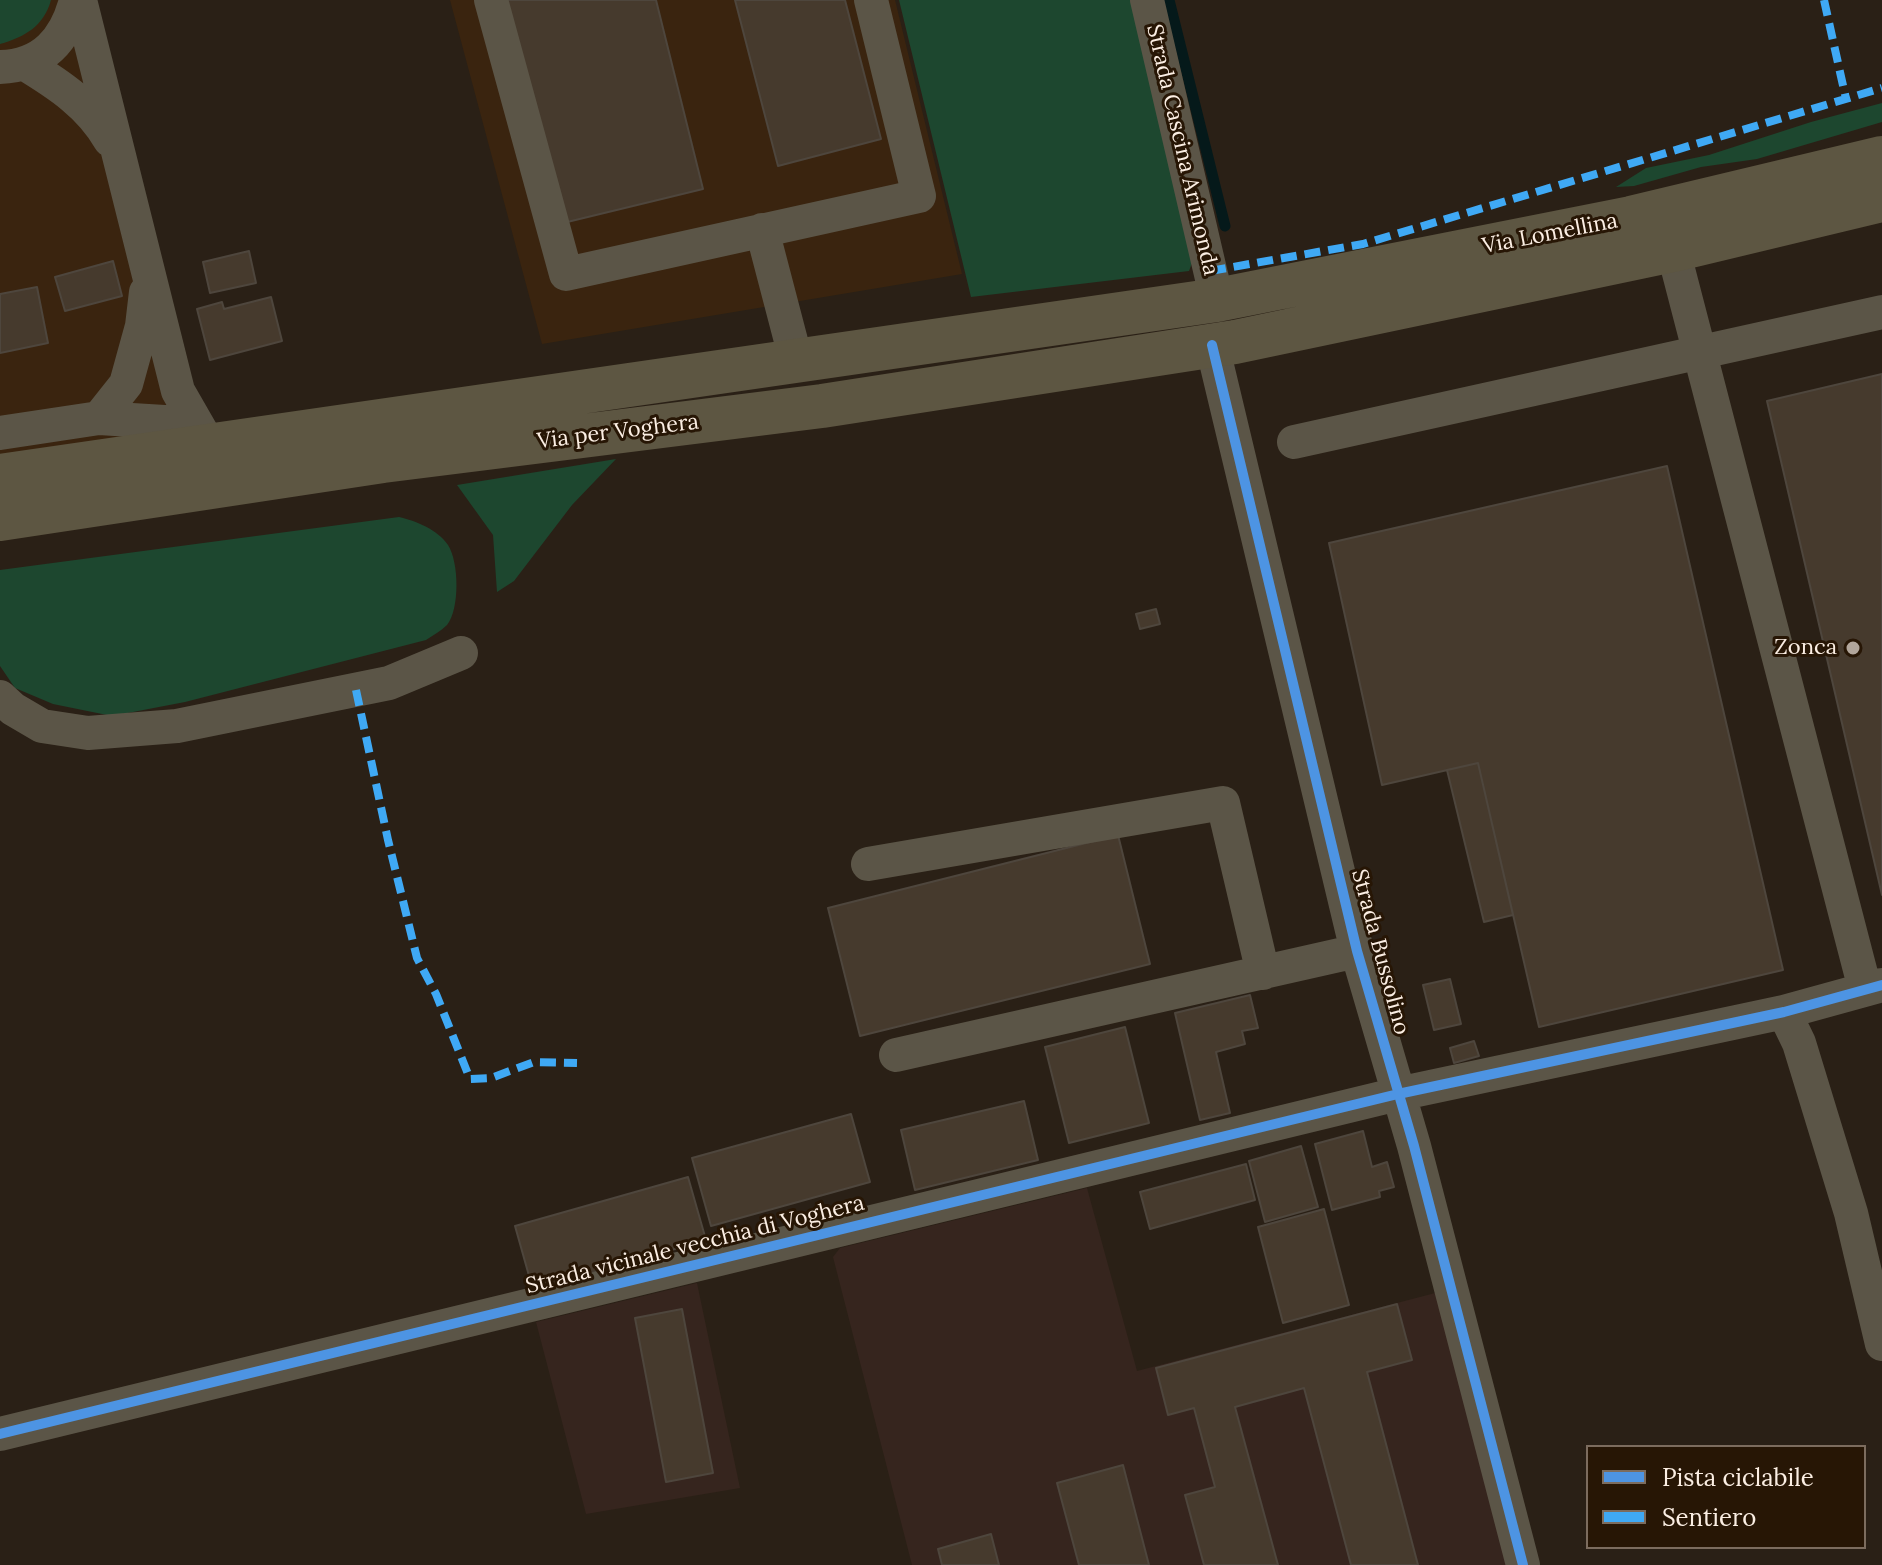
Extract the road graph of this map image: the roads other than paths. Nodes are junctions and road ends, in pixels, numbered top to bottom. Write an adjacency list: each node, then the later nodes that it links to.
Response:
1 (491, 0): 10 (street)
2 (871, 0): 10 (street)
3 (1147, 0): 13 (street, Strada Cascina Arimonda)
4 (75, 8): 5 (street); 6 (street); 8 (street)
5 (10, 70): 6 (street)
6 (98, 120): 8 (street)
7 (1882, 158): 13 (main road, Via Lomellina)
8 (122, 162): 12 (street)
9 (1882, 200): 11 (main road, Via Lomellina)
10 (762, 230): 17 (street)
11 (1673, 250): 15 (main road, Via Lomellina); 16 (street)
12 (148, 268): 18 (street); 20 (street)
13 (1217, 300): 17 (main road, Via per Voghera)
14 (1882, 312): 16 (street)
15 (1223, 343): 23 (main road, Via per Voghera); 27 (street, Strada Bussolino)
16 (1699, 352): 21 (street); 29 (street)
17 (796, 360): 20 (main road, Via per Voghera)
18 (99, 418): 19 (street); 20 (street)
19 (0, 433)
20 (203, 434): 22 (main road, Via per Voghera)
21 (1294, 442)
22 (0, 476)
23 (0, 519)
24 (461, 653): 25 (street)
25 (0, 697)
26 (868, 864): 28 (street)
27 (1357, 951): 28 (street); 32 (street, Strada Bussolino)
28 (1263, 973): 31 (street)
29 (1871, 974): 30 (street, Strada vicinale vecchia di Voghera)
30 (1784, 1012): 32 (street, Strada vicinale vecchia di Voghera); 33 (street)
31 (896, 1055)
32 (1398, 1094): 34 (street, Strada vicinale vecchia di Voghera); 35 (street, Strada Bussolino)
33 (1882, 1344)
34 (0, 1434)
35 (1523, 1565)

